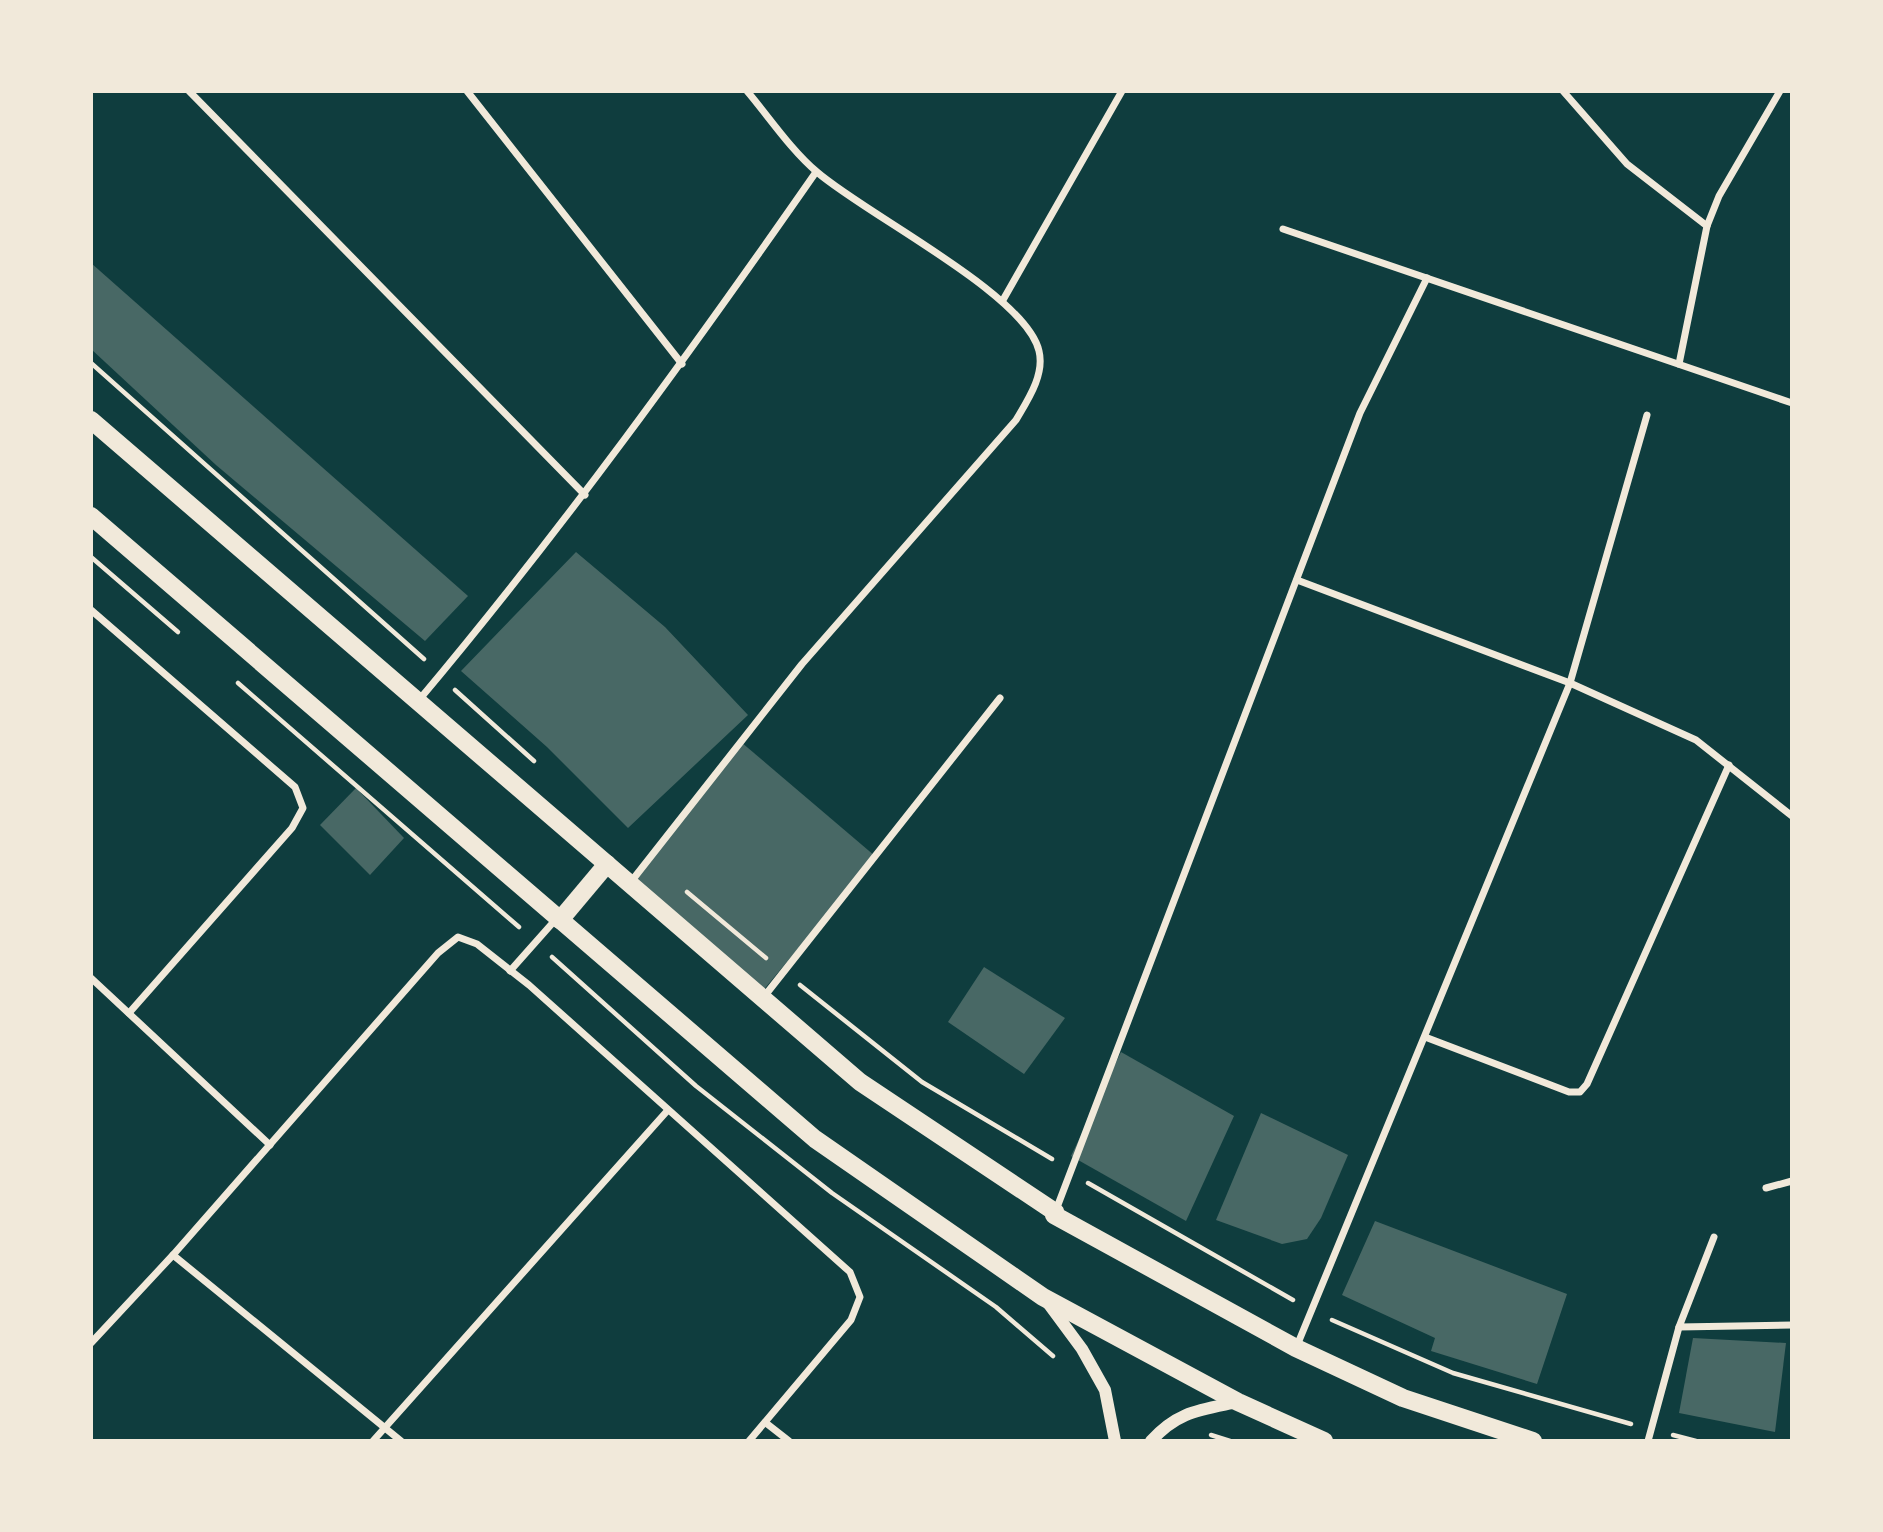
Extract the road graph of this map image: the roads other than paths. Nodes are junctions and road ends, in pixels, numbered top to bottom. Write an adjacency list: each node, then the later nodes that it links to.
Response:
1 (189, 91): 17 (street)
2 (467, 91): 12 (street)
3 (747, 91): 7 (street)
4 (1122, 91): 11 (street)
5 (1563, 91): 8 (street)
6 (1780, 91): 8 (street)
7 (816, 172): 11 (street); 12 (street)
8 (1707, 226): 13 (street)
9 (1283, 229): 10 (street)
10 (1427, 278): 13 (street); 19 (street)
11 (1003, 300): 27 (street)
12 (682, 364): 17 (street)
13 (1679, 364): 14 (street)
14 (1792, 403)
15 (1647, 415): 21 (street)
16 (91, 420): 23 (main road)
17 (585, 495): 23 (street)
18 (91, 516): 28 (main road)
19 (1297, 580): 21 (street); 38 (street)
20 (91, 610): 32 (street)
21 (1570, 683): 24 (street); 33 (street)
22 (1000, 698): 31 (street)
23 (418, 702): 26 (main road)
24 (1729, 765): 25 (street); 33 (street)
25 (1792, 816)
26 (607, 864): 27 (main road); 28 (main road)
27 (630, 884): 31 (main road)
28 (559, 919): 29 (street); 41 (main road)
29 (510, 971): 34 (street); 35 (street)
30 (91, 978): 32 (street)
31 (762, 998): 38 (main road)
32 (129, 1013): 35 (street)
33 (1425, 1037): 45 (street)
34 (668, 1110): 47 (street); 48 (street)
35 (270, 1145): 40 (street)
36 (1792, 1181): 37 (street)
37 (1766, 1188)
38 (1055, 1212): 45 (main road)
39 (1714, 1237): 43 (street)
40 (173, 1255): 44 (street); 48 (street)
41 (1043, 1297): 46 (main road); 53 (street)
42 (1792, 1325): 43 (street)
43 (1679, 1327): 57 (street)
44 (91, 1343)
45 (1296, 1348): 56 (main road)
46 (1238, 1402): 54 (street); 55 (main road)
47 (766, 1423): 51 (street); 52 (street)
48 (385, 1428): 49 (street); 50 (street)
49 (373, 1441)
50 (401, 1441)
51 (749, 1441)
52 (789, 1441)
53 (1115, 1441)
54 (1151, 1441)
55 (1324, 1441)
56 (1533, 1441)
57 (1648, 1441)

